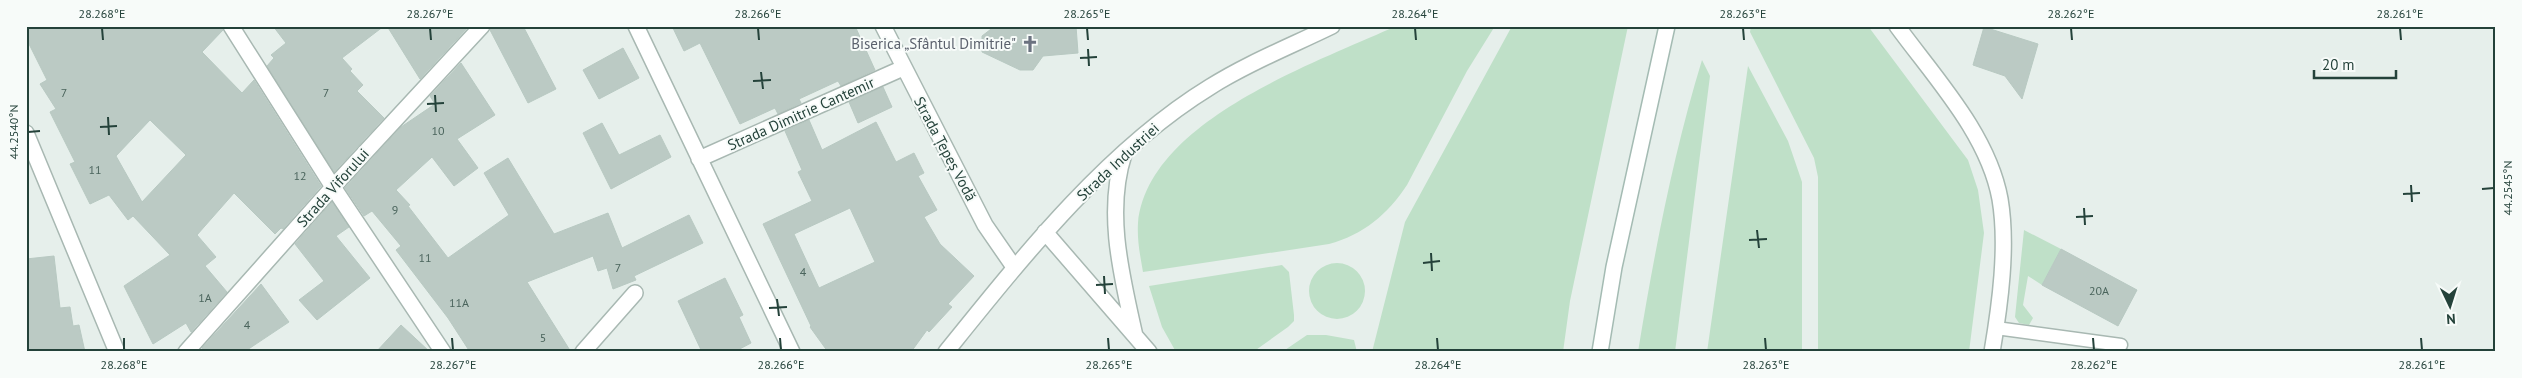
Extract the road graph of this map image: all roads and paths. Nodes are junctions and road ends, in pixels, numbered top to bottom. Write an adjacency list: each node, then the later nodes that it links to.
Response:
1 (231, 26): 12 (street)
2 (482, 26): 12 (street, Strada Viforului)
3 (636, 26): 11 (street)
4 (883, 26): 8 (street, Strada Țepeș Vodă)
5 (1332, 26): 10 (street, Strada Industriei)
6 (1667, 26): 27 (street)
7 (1897, 26): 16 (street)
8 (903, 68): 11 (street, Strada Dimitrie Cantemir); 14 (street, Strada Țepeș Vodă)
9 (26, 133): 20 (street)
10 (1124, 154): 13 (street, Strada Industriei); 17 (street)
11 (699, 159): 24 (street)
12 (333, 187): 21 (street, Strada Viforului); 22 (street)
13 (1045, 232): 14 (street, Strada Industriei); 17 (street)
14 (1014, 267): 25 (street, Strada Industriei)
15 (635, 293): 23 (street)
16 (1996, 328): 18 (lane); 19 (street)
17 (1135, 336): 26 (street)
18 (2121, 345)
19 (1995, 350)
20 (117, 352)
21 (186, 352)
22 (443, 352)
23 (583, 352)
24 (792, 352)
25 (946, 352)
26 (1149, 352)
27 (1600, 352)

